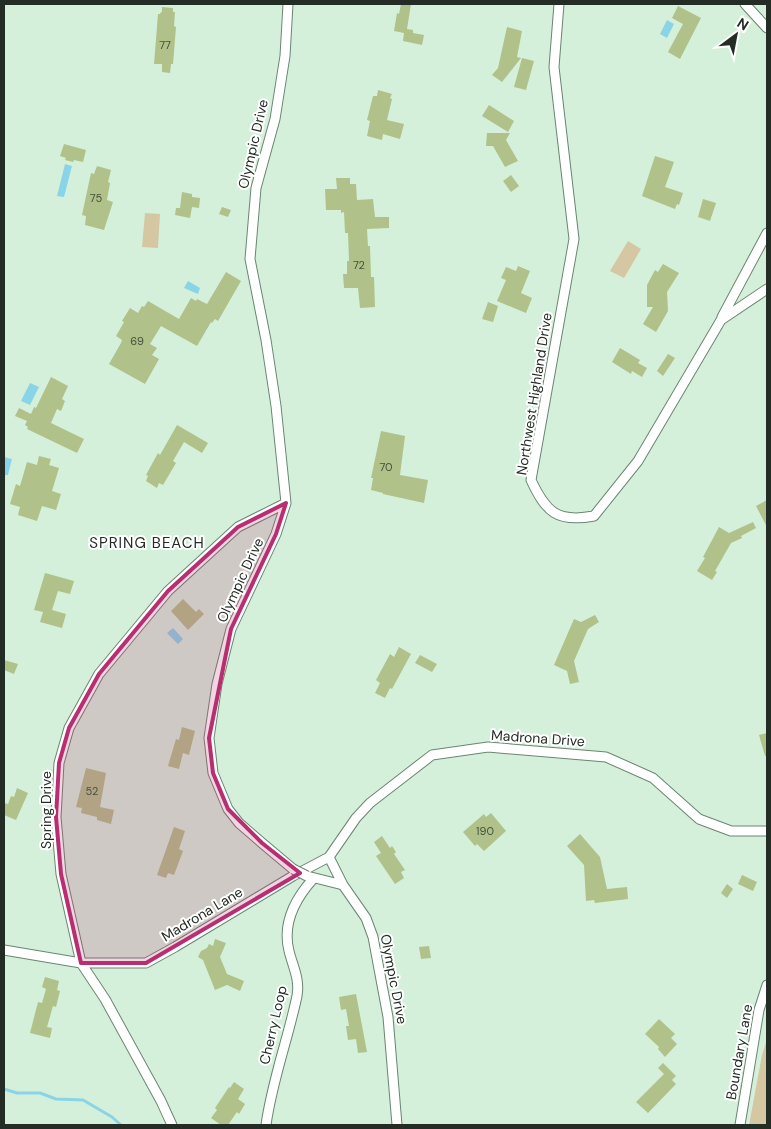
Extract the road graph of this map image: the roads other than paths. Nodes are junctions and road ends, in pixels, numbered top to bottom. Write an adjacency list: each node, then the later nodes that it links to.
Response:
1 (288, 4): 8 (street, Olympic Drive)
2 (559, 4): 7 (street, Northwest Highland Drive)
3 (745, 4): 4 (street)
4 (767, 28)
5 (767, 232): 7 (street)
6 (767, 289): 7 (street, Northwest Highland Drive)
7 (721, 320)
8 (286, 503): 11 (street, Olympic Drive, bridge); 14 (street, Spring Drive)
9 (767, 831): 10 (street, Madrona Drive)
10 (329, 857): 12 (street); 14 (street, Madrona Lane)
11 (310, 877): 12 (street, Olympic Drive); 17 (street, Cherry Loop)
12 (342, 886): 18 (street, Olympic Drive)
13 (4, 950): 14 (street)
14 (81, 963): 16 (street, Spring Drive)
15 (767, 985): 19 (street, Boundary Lane)
16 (172, 1125)
17 (266, 1125)
18 (397, 1125)
19 (740, 1125)

